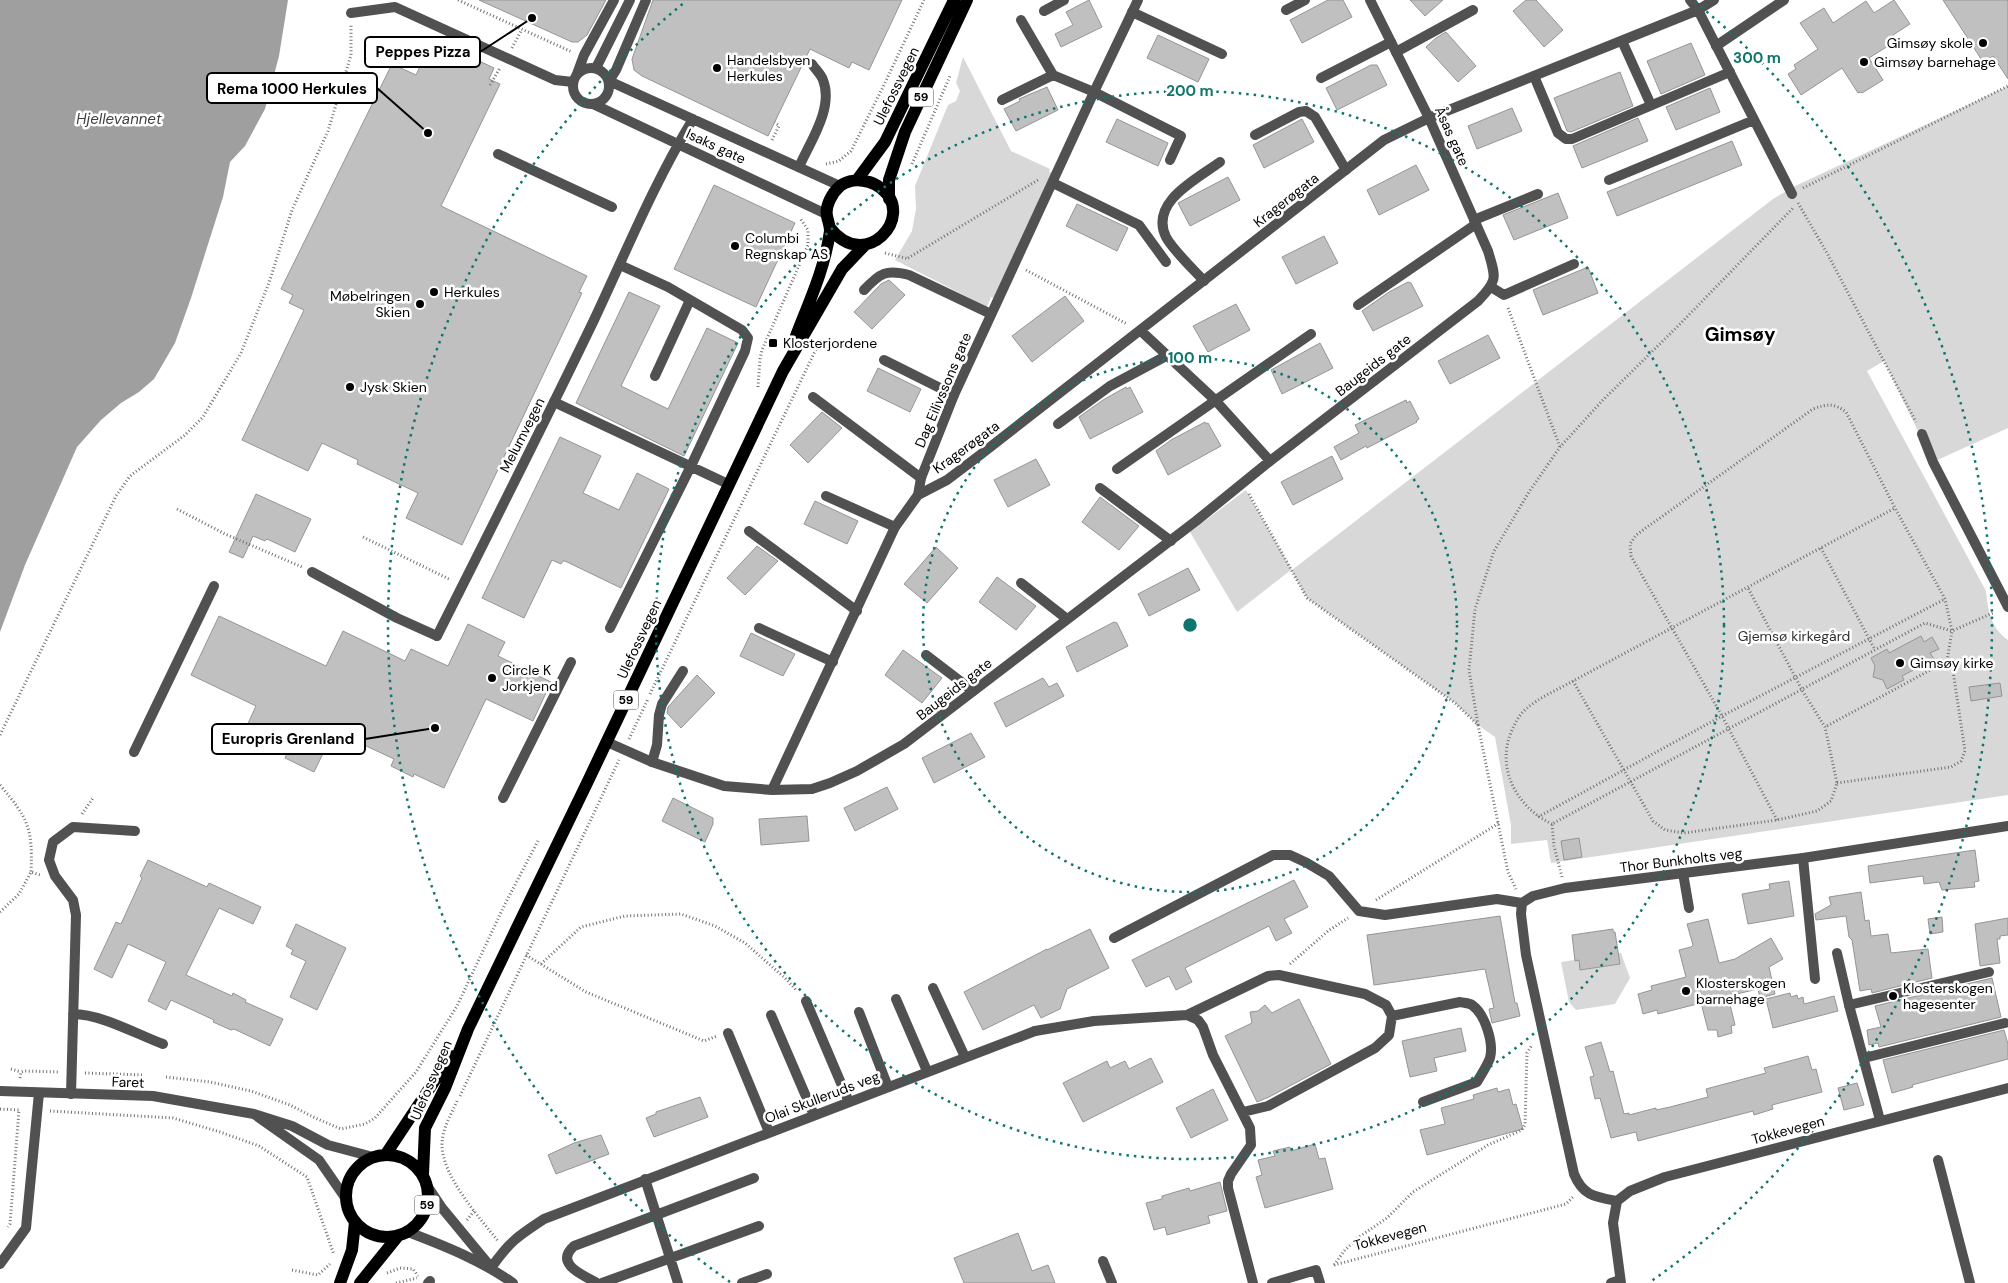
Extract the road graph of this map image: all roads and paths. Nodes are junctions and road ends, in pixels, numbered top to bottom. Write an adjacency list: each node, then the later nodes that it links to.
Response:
1 (458, 0): 26 (path)
2 (614, 0): 26 (street)
3 (630, 0): 29 (street)
4 (646, 0): 36 (street)
5 (924, 0): 53 (path)
6 (954, 0): 58 (main road, Ulefossvegen / 59)
7 (967, 0): 64 (main road, Ulefossvegen / 59)
8 (1064, 0): 18 (street)
9 (1305, 0): 15 (street)
10 (1370, 0): 22 (street, Åsas gate)
11 (1690, 0): 17 (street)
12 (1714, 0): 17 (street, Kragerøgata)
13 (1784, 0): 23 (street)
14 (1134, 4): 25 (street); 39 (street, Dag Eilivssons gate)
15 (1286, 10)
16 (1473, 10): 24 (street)
17 (1698, 10): 21 (street, Kragerøgata); 23 (street)
18 (1044, 11)
19 (351, 13): 27 (street); 144 (path)
20 (1021, 20): 32 (street)
21 (1622, 41): 33 (street, Kragerøgata); 42 (street)
22 (1390, 42): 24 (street, Åsas gate); 35 (street)
23 (1716, 46): 31 (street)
24 (1396, 52): 43 (street, Åsas gate)
25 (1222, 54)
26 (584, 55): 34 (street)
27 (506, 58): 34 (street); 37 (path)
28 (812, 64): 55 (street)
29 (596, 68): 34 (street); 36 (street, Isaks gate)
30 (951, 72): 57 (path)
31 (1730, 72): 42 (street); 45 (street)
32 (1053, 74): 39 (street); 40 (street)
33 (1534, 76): 42 (street); 43 (street, Kragerøgata)
34 (575, 78): 41 (street, Isaks gate)
35 (1321, 78)
36 (608, 81): 41 (street); 44 (street, Isaks gate)
37 (490, 85)
38 (2008, 86): 63 (path)
39 (1094, 92): 51 (street); 54 (street, Dag Eilivssons gate)
40 (1002, 100)
41 (592, 104): 49 (street, Isaks gate)
42 (1651, 105)
43 (1429, 118): 56 (street, Kragerøgata); 68 (street, Åsas gate)
44 (693, 119): 49 (street, Melumvegen); 55 (street, Isaks gate)
45 (1754, 120): 59 (street); 63 (street)
46 (775, 122): 48 (path)
47 (1255, 135): 56 (street)
48 (772, 140)
49 (678, 144): 67 (street, Isaks gate); 77 (street, Melumvegen)
50 (498, 154): 65 (street)
51 (1170, 160)
52 (1220, 162): 78 (street)
53 (817, 165)
54 (1061, 166): 60 (street, Dag Eilivssons gate); 73 (path)
55 (799, 167): 61 (street, Isaks gate)
56 (1346, 170): 78 (street, Kragerøgata)
57 (908, 171)
58 (857, 180): 61 (main road); 64 (main road)
59 (1609, 180)
60 (1053, 183): 74 (street); 75 (street, Dag Eilivssons gate)
61 (840, 186): 67 (main road)
62 (1538, 194): 68 (street)
63 (1795, 198): 98 (path); 99 (path)
64 (889, 199): 70 (main road, 59)
65 (612, 207)
66 (795, 212): 92 (path)
67 (826, 214): 69 (main road, 59)
68 (1475, 222): 79 (street, Åsas gate); 83 (street)
69 (830, 228): 70 (main road); 90 (main road, Ulefossvegen / 59)
70 (864, 246): 90 (main road, Ulefossvegen / 59)
71 (890, 249): 72 (path)
72 (878, 257)
73 (908, 258)
74 (1166, 262)
75 (1014, 264): 84 (street, Dag Eilivssons gate); 85 (path)
76 (1574, 264): 81 (street)
77 (620, 265): 82 (street); 96 (street, Melumvegen)
78 (1204, 281): 85 (street, Kragerøgata)
79 (1491, 288): 81 (street); 100 (street, Baugeids gate)
80 (864, 290): 84 (street)
81 (1504, 295): 99 (path)
82 (690, 300): 91 (street); 101 (street)
83 (1358, 305)
84 (990, 314): 93 (street, Dag Eilivssons gate)
85 (1141, 331): 88 (street); 107 (street, Kragerøgata)
86 (1310, 334): 95 (street)
87 (821, 337): 146 (path)
88 (1168, 355): 95 (street); 97 (street)
89 (884, 360): 93 (street)
90 (783, 370): 105 (main road, Ulefossvegen / 59)
91 (655, 376)
92 (758, 388)
93 (954, 395): 103 (street, Dag Eilivssons gate)
94 (814, 397): 103 (street)
95 (1214, 400): 100 (street); 102 (street)
96 (554, 402): 101 (street); 118 (street, Melumvegen)
97 (1058, 424)
98 (1922, 434): 122 (street)
99 (1560, 447): 141 (path)
100 (1270, 462): 104 (street, Baugeids gate)
101 (691, 466): 105 (street); 125 (street)
102 (1117, 469)
103 (920, 478): 107 (street, Dag Eilivssons gate)
104 (1244, 482): 114 (street, Baugeids gate); 141 (path)
105 (728, 484): 145 (main road, Ulefossvegen / 59)
106 (1100, 488): 114 (street)
107 (918, 495): 111 (street, Dag Eilivssons gate)
108 (826, 496): 111 (street)
109 (1895, 508): 115 (path); 121 (path); 127 (path)
110 (177, 509): 116 (path)
111 (896, 527): 123 (street, Dag Eilivssons gate)
112 (749, 531): 123 (street)
113 (362, 537): 118 (path)
114 (1171, 541): 124 (street, Baugeids gate)
115 (1821, 548): 120 (path); 129 (path)
116 (312, 572): 118 (street, Melumvegen)
117 (1020, 583): 124 (street)
118 (462, 585)
119 (214, 586): 147 (street)
120 (1748, 588): 127 (path); 136 (path)
121 (1945, 599): 128 (path); 129 (path)
122 (2008, 606): 128 (path)
123 (857, 611): 134 (street, Dag Eilivssons gate)
124 (1067, 619): 139 (street, Baugeids gate)
125 (610, 628)
126 (759, 628): 134 (street)
127 (1672, 629): 137 (path); 140 (path)
128 (1952, 631): 130 (path); 132 (path)
129 (1870, 638): 130 (path); 136 (path)
130 (1875, 650): 138 (path)
131 (926, 655): 139 (street)
132 (1947, 661): 142 (path); 151 (path)
133 (571, 662): 154 (street)
134 (833, 662): 153 (street, Dag Eilivssons gate)
135 (683, 671): 148 (street)
136 (1796, 677): 138 (path); 140 (path)
137 (1573, 681): 149 (path); 155 (path)
138 (1802, 690): 142 (path); 143 (path)
139 (973, 691): 153 (street, Baugeids gate)
140 (1722, 716): 143 (path); 149 (path)
141 (1478, 725): 157 (path)
142 (1826, 727): 151 (path)
143 (1729, 729): 150 (path); 156 (path)
144 (0, 735)
145 (606, 742): 146 (street, Baugeids gate); 188 (main road, Ulefossvegen / 59)
146 (624, 749): 148 (street, Baugeids gate); 173 (path)
147 (134, 752)
148 (652, 762): 153 (street, Baugeids gate)
149 (1624, 770): 150 (path); 155 (path)
150 (1630, 782): 156 (path); 158 (path)
151 (1837, 783): 156 (path)
152 (0, 785): 163 (path)
153 (772, 790)
154 (503, 798)
155 (1538, 817): 158 (path)
156 (1777, 820)
157 (1498, 823): 167 (path); 169 (path)
158 (1552, 824): 166 (path)
159 (2008, 826): 162 (street, Thor Bunkholts veg)
160 (135, 831): 165 (street)
161 (539, 839): 200 (path)
162 (1803, 858): 164 (street, Thor Bunkholts veg); 177 (street)
163 (31, 872): 165 (path); 170 (path)
164 (1683, 873): 166 (street, Thor Bunkholts veg); 168 (street)
165 (55, 876): 183 (street)
166 (1565, 888): 167 (street, Thor Bunkholts veg)
167 (1522, 903): 169 (street); 189 (street)
168 (1690, 908)
169 (1359, 911): 171 (street); 176 (path)
170 (0, 912)
171 (1114, 938)
172 (1838, 953): 181 (street)
173 (526, 955): 174 (path); 231 (path)
174 (541, 964): 180 (path); 190 (path)
175 (1990, 972): 181 (street)
176 (1279, 975): 185 (street); 186 (street)
177 (1815, 979)
178 (933, 988): 192 (street)
179 (896, 999): 195 (street)
180 (806, 1001): 207 (street)
181 (1849, 1005): 193 (street)
182 (858, 1012): 202 (street)
183 (73, 1014): 191 (street); 206 (street)
184 (771, 1015): 213 (street)
185 (1187, 1015): 192 (street, Olai Skulleruds veg); 211 (street)
186 (1392, 1016): 208 (street); 211 (street)
187 (2005, 1022): 193 (street)
188 (468, 1029): 216 (main road, Ulefossvegen / 59); 219 (main road, Ulefossvegen / 59)
189 (1542, 1030): 223 (street); 235 (path)
190 (728, 1032): 215 (street)
191 (163, 1044)
192 (965, 1057): 195 (street, Olai Skulleruds veg)
193 (1864, 1058): 214 (street)
194 (11, 1069): 196 (path)
195 (927, 1071): 202 (street, Olai Skulleruds veg)
196 (20, 1072): 197 (path); 201 (path)
197 (63, 1072)
198 (80, 1073): 199 (path)
199 (144, 1075)
200 (166, 1077)
201 (19, 1082)
202 (888, 1087): 207 (street, Olai Skulleruds veg)
203 (2008, 1088): 214 (street, Tokkevegen)
204 (0, 1091): 205 (street, Faret)
205 (39, 1093): 206 (street, Faret); 234 (street)
206 (70, 1094): 212 (street, Faret)
207 (848, 1102): 213 (street, Olai Skulleruds veg)
208 (1423, 1102)
209 (0, 1109): 229 (path)
210 (49, 1111): 237 (path)
211 (1243, 1112): 253 (street)
212 (254, 1114): 217 (street, Faret); 224 (street, Faret)
213 (814, 1115): 215 (street, Olai Skulleruds veg)
214 (1880, 1120): 225 (street, Tokkevegen)
215 (769, 1132): 221 (street, Olai Skulleruds veg)
216 (386, 1154): 217 (main road, 59); 219 (main road, 59)
217 (373, 1157): 224 (main road, 59)
218 (1938, 1160): 256 (street)
219 (423, 1174): 222 (main road, 59)
220 (754, 1178): 226 (street)
221 (644, 1180): 226 (street); 236 (street, Olai Skulleruds veg)
222 (428, 1187): 230 (main road, 59); 236 (street)
223 (1582, 1189): 225 (street); 235 (path, Tokkevegen)
224 (346, 1199): 227 (main road)
225 (1617, 1201): 243 (street)
226 (656, 1216): 232 (street); 248 (street)
227 (355, 1222): 230 (main road); 244 (main road)
228 (759, 1226): 232 (street)
229 (5, 1231)
230 (403, 1234): 236 (street); 245 (main road, 59)
231 (498, 1242)
232 (670, 1258): 249 (street); 250 (street)
233 (1104, 1260): 252 (street)
234 (0, 1264)
235 (1334, 1265): 238 (path, Tokkevegen)
236 (491, 1268): 247 (street)
237 (292, 1270)
238 (1316, 1270): 254 (street); 255 (street)
239 (384, 1274): 241 (path)
240 (767, 1274): 251 (street)
241 (418, 1278): 242 (path); 246 (path)
242 (429, 1282)
243 (1617, 1282)
244 (340, 1283)
245 (360, 1283)
246 (396, 1283)
247 (513, 1283)
248 (596, 1283)
249 (602, 1283)
250 (678, 1283)
251 (742, 1283)
252 (1112, 1283)
253 (1253, 1283)
254 (1272, 1283)
255 (1320, 1283)
256 (1970, 1283)

